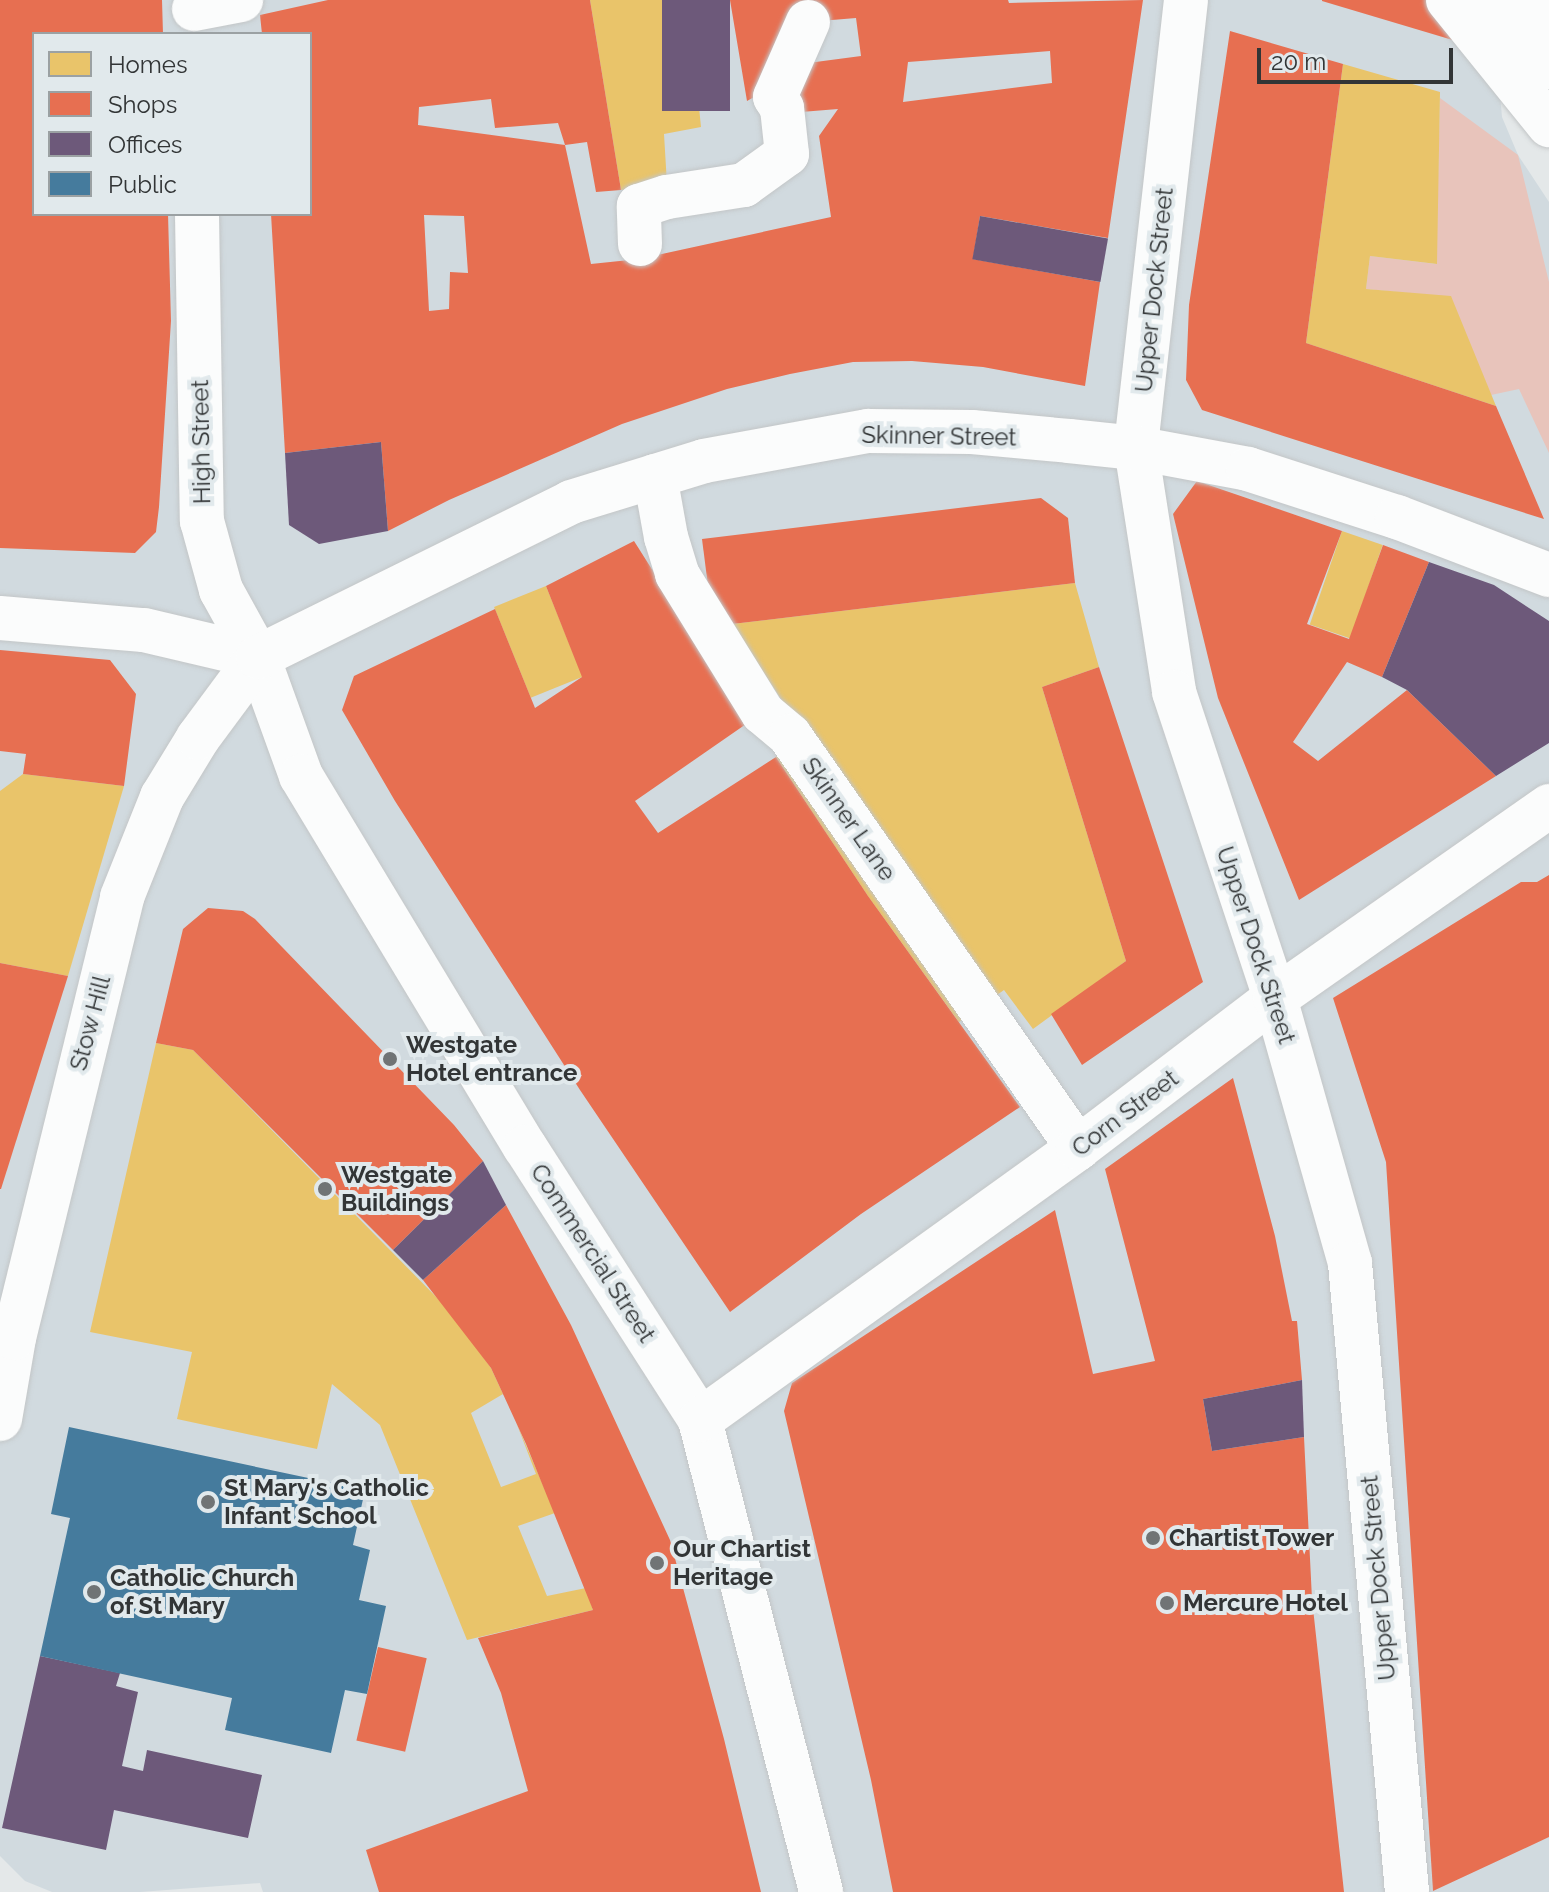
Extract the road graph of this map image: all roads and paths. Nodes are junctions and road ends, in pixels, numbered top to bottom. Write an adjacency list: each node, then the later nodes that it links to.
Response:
1 (241, 0): 6 (street)
2 (1186, 0): 13 (street, Upper Dock Street)
3 (1448, 0): 10 (street)
4 (1494, 0): 9 (street)
5 (1538, 0): 7 (street)
6 (194, 14)
7 (1549, 14)
8 (808, 22): 12 (street)
9 (1549, 67)
10 (1549, 125)
11 (197, 216): 17 (street, High Street)
12 (640, 244)
13 (1136, 448): 14 (street, Skinner Street); 15 (street, Skinner Street); 19 (street, Upper Dock Street)
14 (655, 476): 17 (street, Skinner Street); 20 (street, Skinner Lane)
15 (1549, 575)
16 (0, 618): 17 (street)
17 (258, 657): 21 (street, Stow Hill); 22 (street, Commercial Street)
18 (1549, 806): 19 (street, Corn Street)
19 (1275, 998): 20 (street, Corn Street); 24 (street, Upper Dock Street)
20 (1078, 1148): 22 (street, Corn Street)
21 (0, 1419)
22 (700, 1420): 23 (street, Commercial Street)
23 (821, 1892)
24 (1407, 1892)

